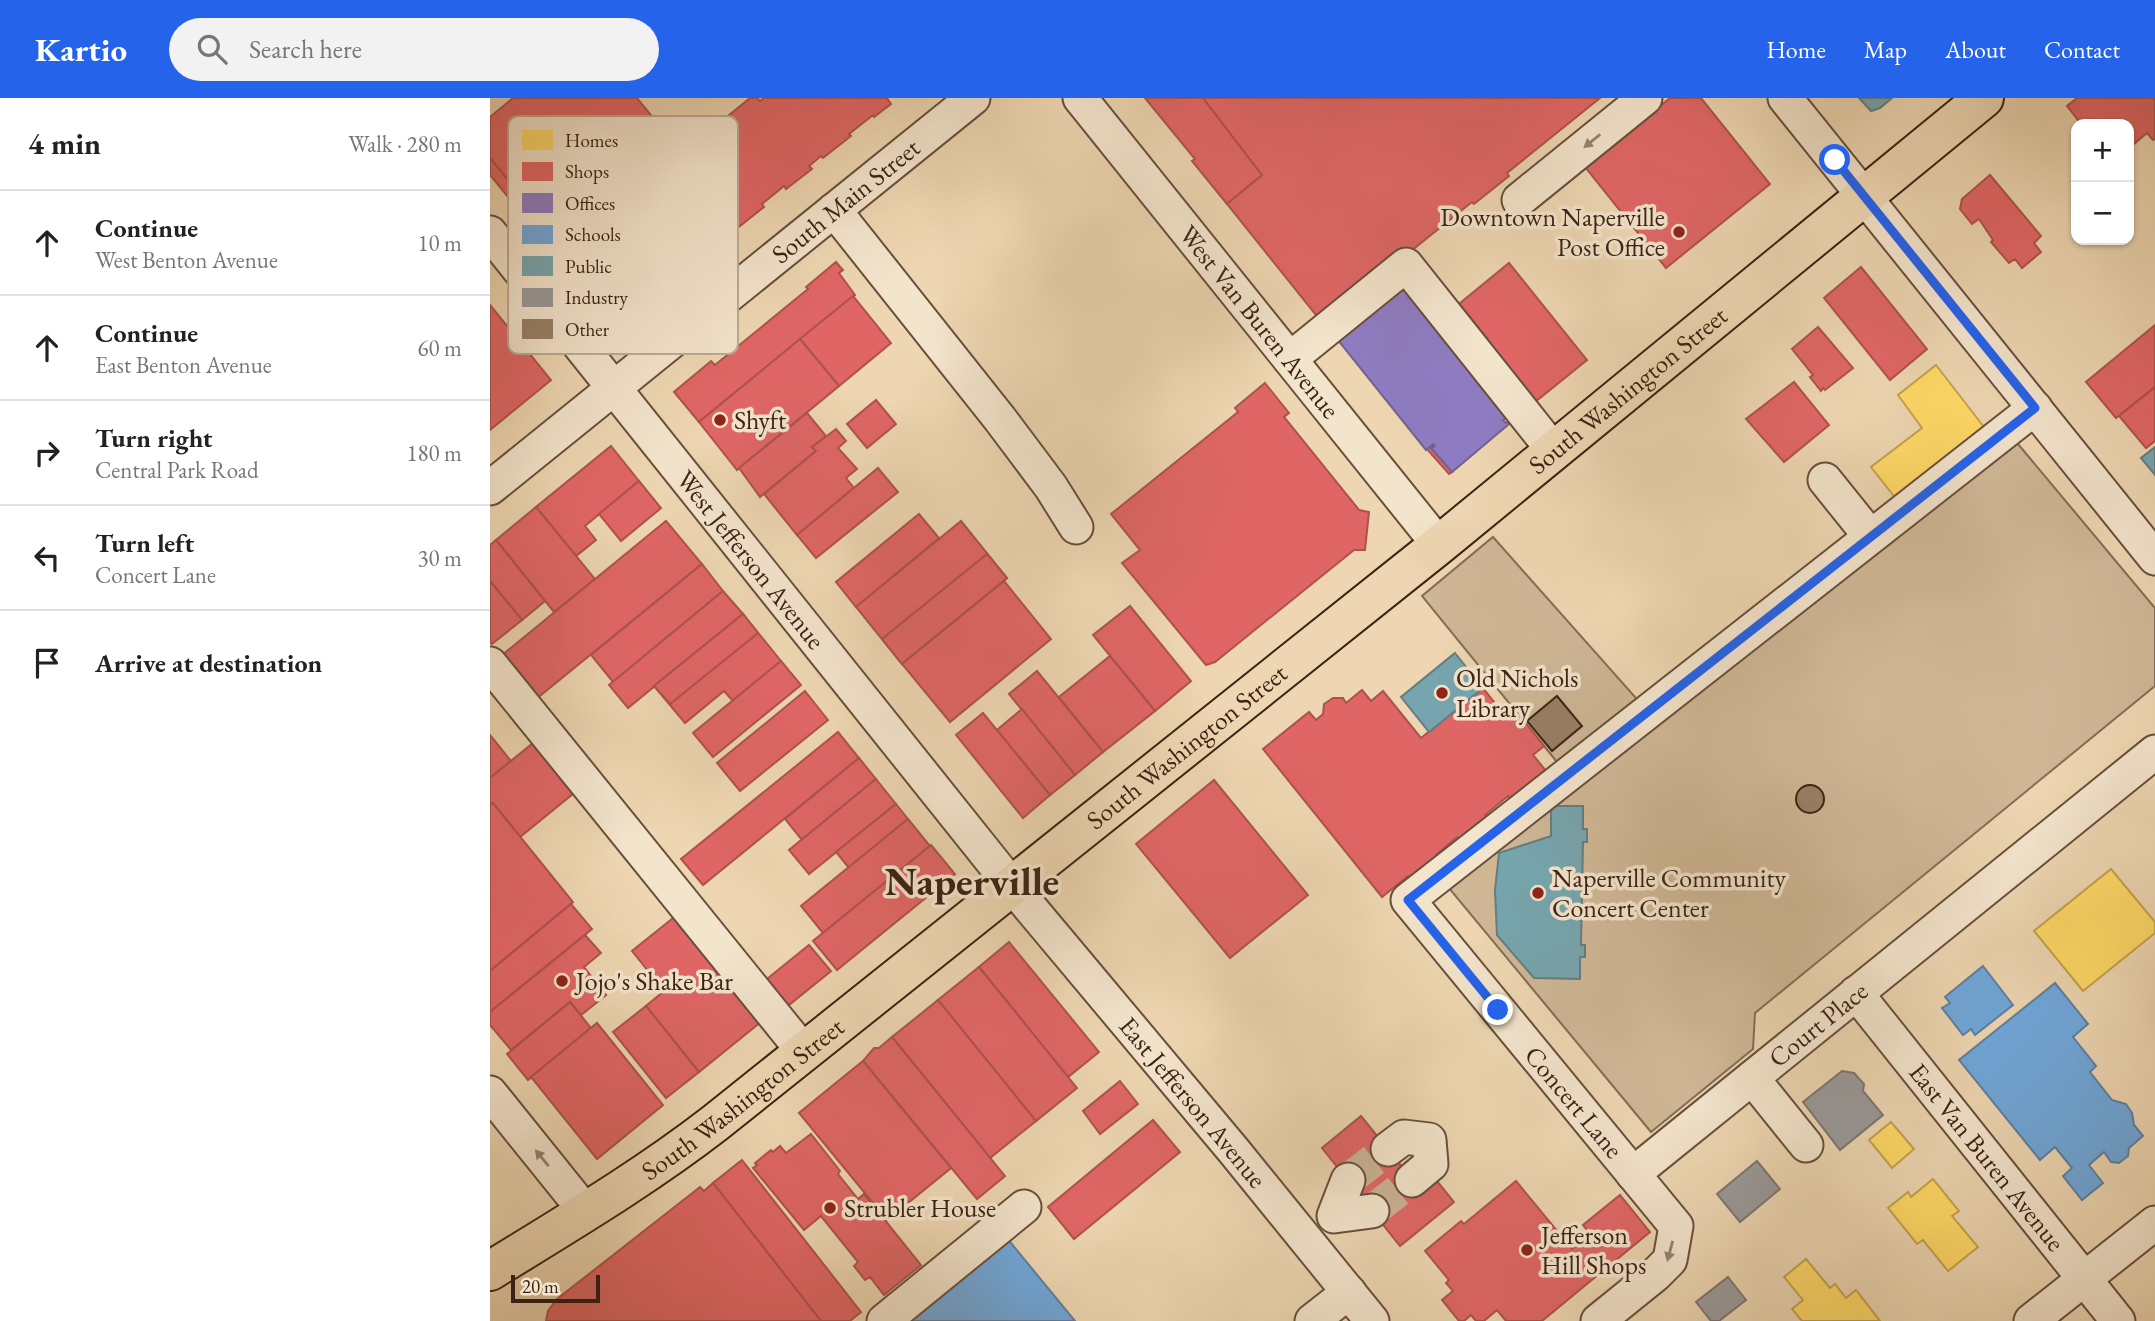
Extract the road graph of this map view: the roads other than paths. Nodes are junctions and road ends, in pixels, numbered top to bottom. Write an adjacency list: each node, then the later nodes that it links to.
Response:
1 (973, 98): 8 (street, South Main Street)
2 (1080, 98): 14 (street, West Van Buren Avenue)
3 (1645, 98): 7 (street, one-way to 7)
4 (1785, 98): 6 (street)
5 (1984, 98): 6 (main road, South Washington Street)
6 (1864, 195): 16 (street); 17 (main road, South Washington Street)
7 (1519, 200)
8 (834, 210): 11 (street, South Main Street); 20 (street)
9 (490, 233): 10 (street, West Jefferson Avenue)
10 (508, 255)
11 (738, 287)
12 (587, 354): 15 (street, West Jefferson Avenue)
13 (655, 354): 15 (street, South Main Street)
14 (1290, 359): 17 (street); 22 (street, West Van Buren Avenue)
15 (614, 387): 19 (street, South Main Street); 26 (street, West Jefferson Avenue)
16 (2035, 408): 21 (street); 23 (street)
17 (1555, 450): 22 (main road, South Washington Street)
18 (1825, 480): 21 (street)
19 (490, 488)
20 (1076, 527)
21 (1870, 536): 33 (street, Concert Lane)
22 (1439, 545): 26 (main road, South Washington Street)
23 (2155, 558)
24 (490, 664): 28 (street)
25 (2155, 752): 27 (street, Court Place)
26 (1012, 886): 28 (main road, South Washington Street); 42 (street, East Jefferson Avenue)
27 (1856, 993): 29 (street, Court Place); 41 (street, East Van Buren Avenue)
28 (804, 1052): 38 (main road, South Washington Street)
29 (1752, 1078): 31 (street); 33 (street, Court Place)
30 (490, 1093): 38 (street, one-way to 30)
31 (1806, 1145)
32 (1388, 1149): 35 (street)
33 (1633, 1174): 46 (street, one-way to 46)
34 (1348, 1180): 37 (street)
35 (1412, 1180)
36 (1024, 1207): 43 (street)
37 (1372, 1210)
38 (585, 1211): 40 (main road, South Washington Street)
39 (2155, 1223): 41 (street)
40 (490, 1271)
41 (2084, 1279): 47 (street); 48 (street, East Van Buren Avenue)
42 (1349, 1292): 44 (street); 45 (street, East Jefferson Avenue)
43 (884, 1321)
44 (1312, 1321)
45 (1372, 1321)
46 (1598, 1321)
47 (2031, 1321)
48 (2118, 1321)

